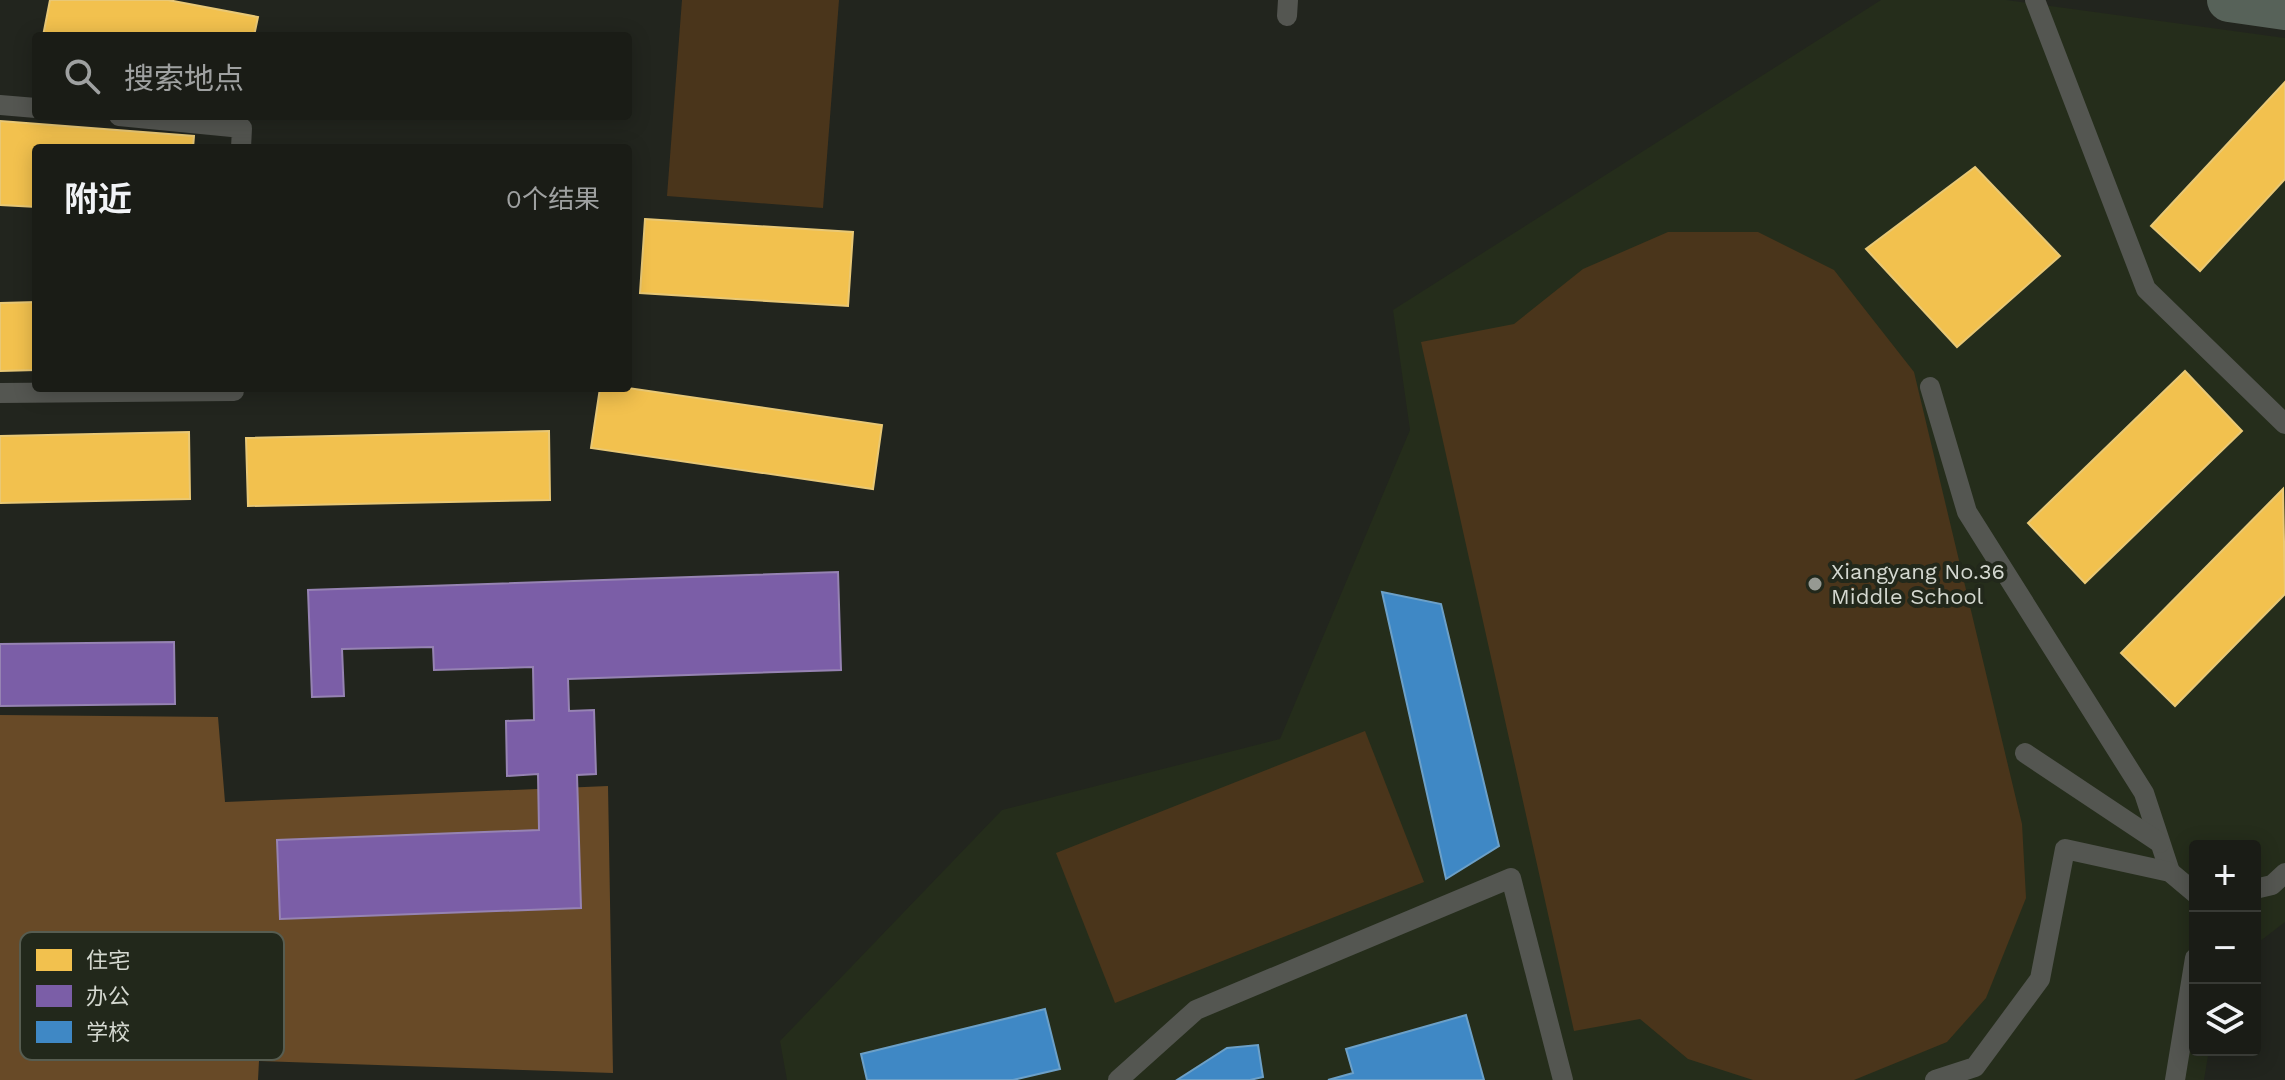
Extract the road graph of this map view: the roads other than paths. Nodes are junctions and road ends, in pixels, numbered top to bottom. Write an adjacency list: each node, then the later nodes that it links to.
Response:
1 (2035, 0): 11 (lane)
2 (2229, 0): 3 (highway)
3 (2285, 8)
4 (0, 105): 5 (lane)
5 (32, 108)
6 (160, 120): 7 (lane)
7 (241, 144)
8 (1930, 387): 13 (lane)
9 (117, 392): 10 (lane)
10 (0, 393)
11 (2285, 424)
12 (2025, 753): 13 (lane)
13 (2160, 843): 14 (lane)
14 (2170, 872): 16 (lane); 21 (lane)
15 (2285, 873): 17 (lane)
16 (2189, 888)
17 (2261, 888)
18 (2191, 984): 22 (lane)
19 (1118, 1080): 20 (lane)
20 (1563, 1080)
21 (1935, 1080)
22 (2175, 1080)

